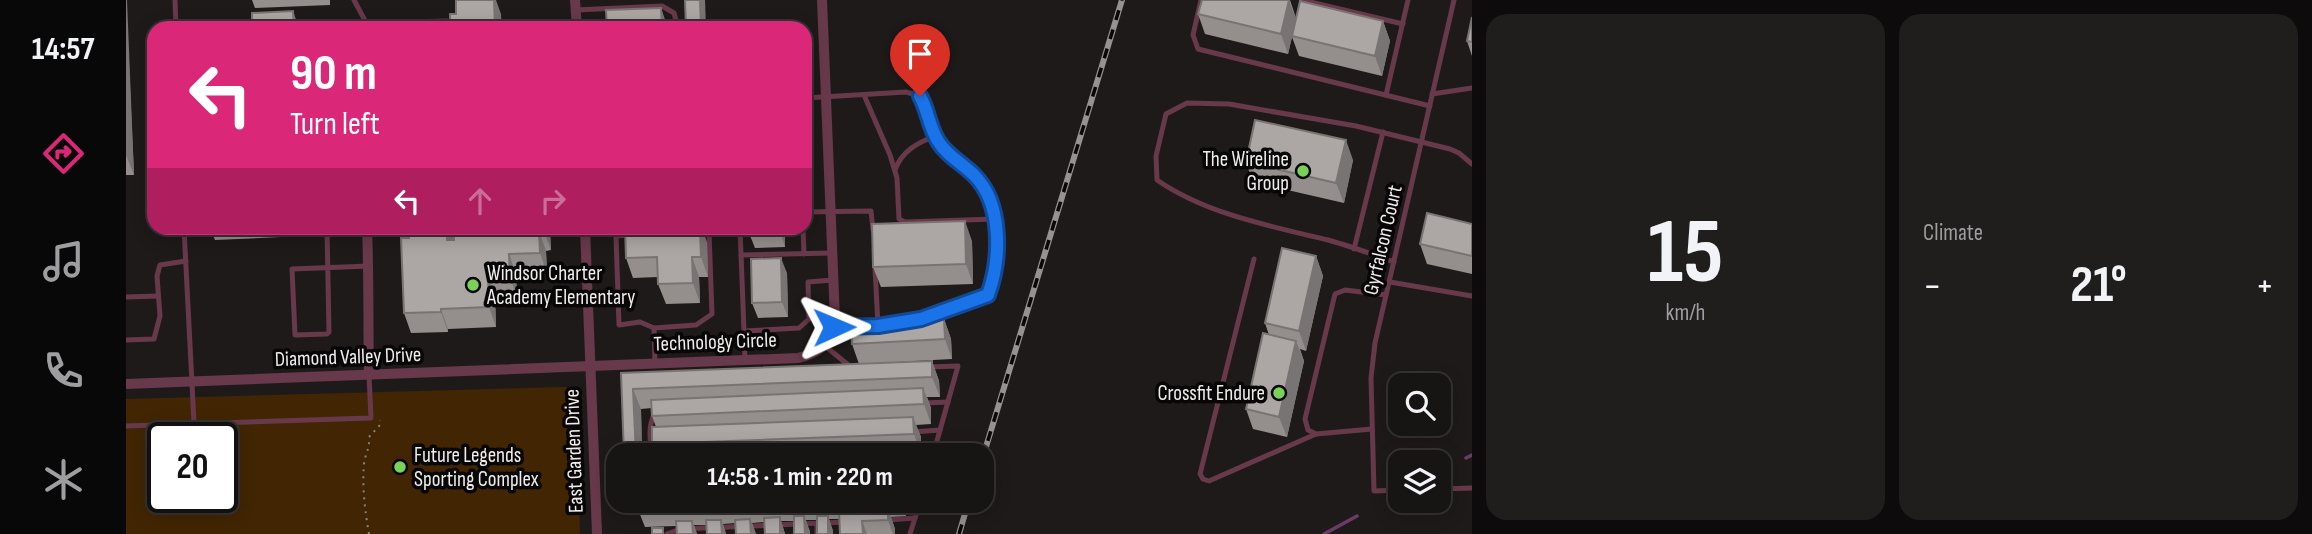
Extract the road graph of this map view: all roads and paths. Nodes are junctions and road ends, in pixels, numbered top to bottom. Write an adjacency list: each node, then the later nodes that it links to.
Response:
1 (175, 0): 9 (lane)
2 (355, 0): 10 (lane)
3 (822, 0): 18 (street)
4 (1201, 0): 16 (lane)
5 (1302, 0): 12 (lane)
6 (1408, 0): 12 (lane)
7 (1454, 0): 14 (lane, Gyrfalcon Court)
8 (576, 5): 11 (lane)
9 (176, 21)
10 (366, 21)
11 (676, 21)
12 (1403, 24): 16 (lane)
13 (1472, 88): 14 (lane)
14 (1433, 94): 19 (lane, Gyrfalcon Court)
15 (864, 95): 18 (lane); 21 (lane); 24 (lane)
16 (1386, 95): 19 (lane)
17 (812, 97): 18 (lane)
18 (826, 97): 26 (street)
19 (1430, 106): 22 (lane, Gyrfalcon Court)
20 (1383, 132): 22 (lane); 37 (lane); 37 (lane)
21 (935, 136): 24 (lane); 27 (lane)
22 (1421, 143): 23 (lane); 44 (lane, Gyrfalcon Court)
23 (1472, 164)
24 (895, 170): 27 (lane)
25 (812, 212): 26 (lane)
26 (831, 212): 36 (lane); 38 (street)
27 (995, 219): 53 (lane)
28 (184, 235): 42 (lane)
29 (327, 235): 46 (lane)
30 (367, 235): 45 (street)
31 (585, 235): 63 (street, East Garden Drive)
32 (642, 235): 57 (lane)
33 (709, 235): 57 (lane)
34 (740, 235): 40 (lane)
35 (803, 235): 39 (lane)
36 (873, 236)
37 (1354, 249): 44 (lane)
38 (832, 253): 39 (lane); 47 (street)
39 (804, 254): 40 (lane)
40 (741, 255): 58 (lane)
41 (1254, 259): 81 (lane)
42 (186, 261): 50 (lane); 68 (lane)
43 (874, 262): 55 (lane)
44 (1394, 262): 48 (lane, Gyrfalcon Court)
45 (369, 266): 46 (lane); 67 (street)
46 (328, 268): 46 (lane)
47 (833, 280): 56 (street); 58 (lane)
48 (1390, 282): 49 (lane, Gyrfalcon Court); 51 (lane)
49 (1386, 295): 78 (lane, Gyrfalcon Court); 81 (lane)
50 (158, 296): 52 (lane); 59 (lane)
51 (1472, 296)
52 (126, 297)
53 (898, 324)
54 (888, 325): 55 (lane)
55 (878, 326): 56 (lane)
56 (834, 327): 60 (street)
57 (653, 328): 62 (lane)
58 (744, 331): 61 (lane)
59 (126, 340)
60 (825, 346): 61 (street, Technology Circle); 66 (lane)
61 (746, 360): 62 (street, Technology Circle)
62 (655, 364): 63 (street, Technology Circle)
63 (590, 367): 65 (street, East Garden Drive); 100 (street, East Garden Drive)
64 (920, 367): 70 (lane)
65 (571, 368): 67 (street, Diamond Valley Drive)
66 (858, 369)
67 (369, 375): 68 (street, Diamond Valley Drive); 75 (lane)
68 (191, 382): 69 (street, Diamond Valley Drive); 74 (lane)
69 (126, 384)
70 (948, 402): 71 (lane); 79 (lane)
71 (920, 403)
72 (656, 413): 82 (lane)
73 (380, 415): 99 (path)
74 (194, 422)
75 (229, 422)
76 (147, 425): 77 (lane)
77 (126, 426)
78 (1372, 429): 81 (lane); 87 (lane, Gyrfalcon Court)
79 (940, 430): 80 (lane); 84 (lane)
80 (899, 432)
81 (1316, 434)
82 (651, 442): 83 (lane)
83 (664, 442)
84 (936, 443)
85 (1472, 488): 86 (lane)
86 (1451, 489)
87 (1388, 490)
88 (916, 513): 89 (lane)
89 (915, 518): 90 (lane); 107 (lane)
90 (875, 521)
91 (840, 522): 92 (lane); 93 (lane); 106 (lane)
92 (852, 522)
93 (817, 523): 94 (lane); 105 (lane)
94 (793, 524): 95 (lane); 104 (lane)
95 (762, 525): 96 (lane); 103 (lane)
96 (732, 527): 97 (lane); 102 (lane)
97 (705, 531): 98 (lane)
98 (674, 532): 101 (lane)
99 (369, 534)
100 (597, 534)
101 (667, 534)
102 (733, 534)
103 (763, 534)
104 (794, 534)
105 (817, 534)
106 (840, 534)
107 (910, 534)

